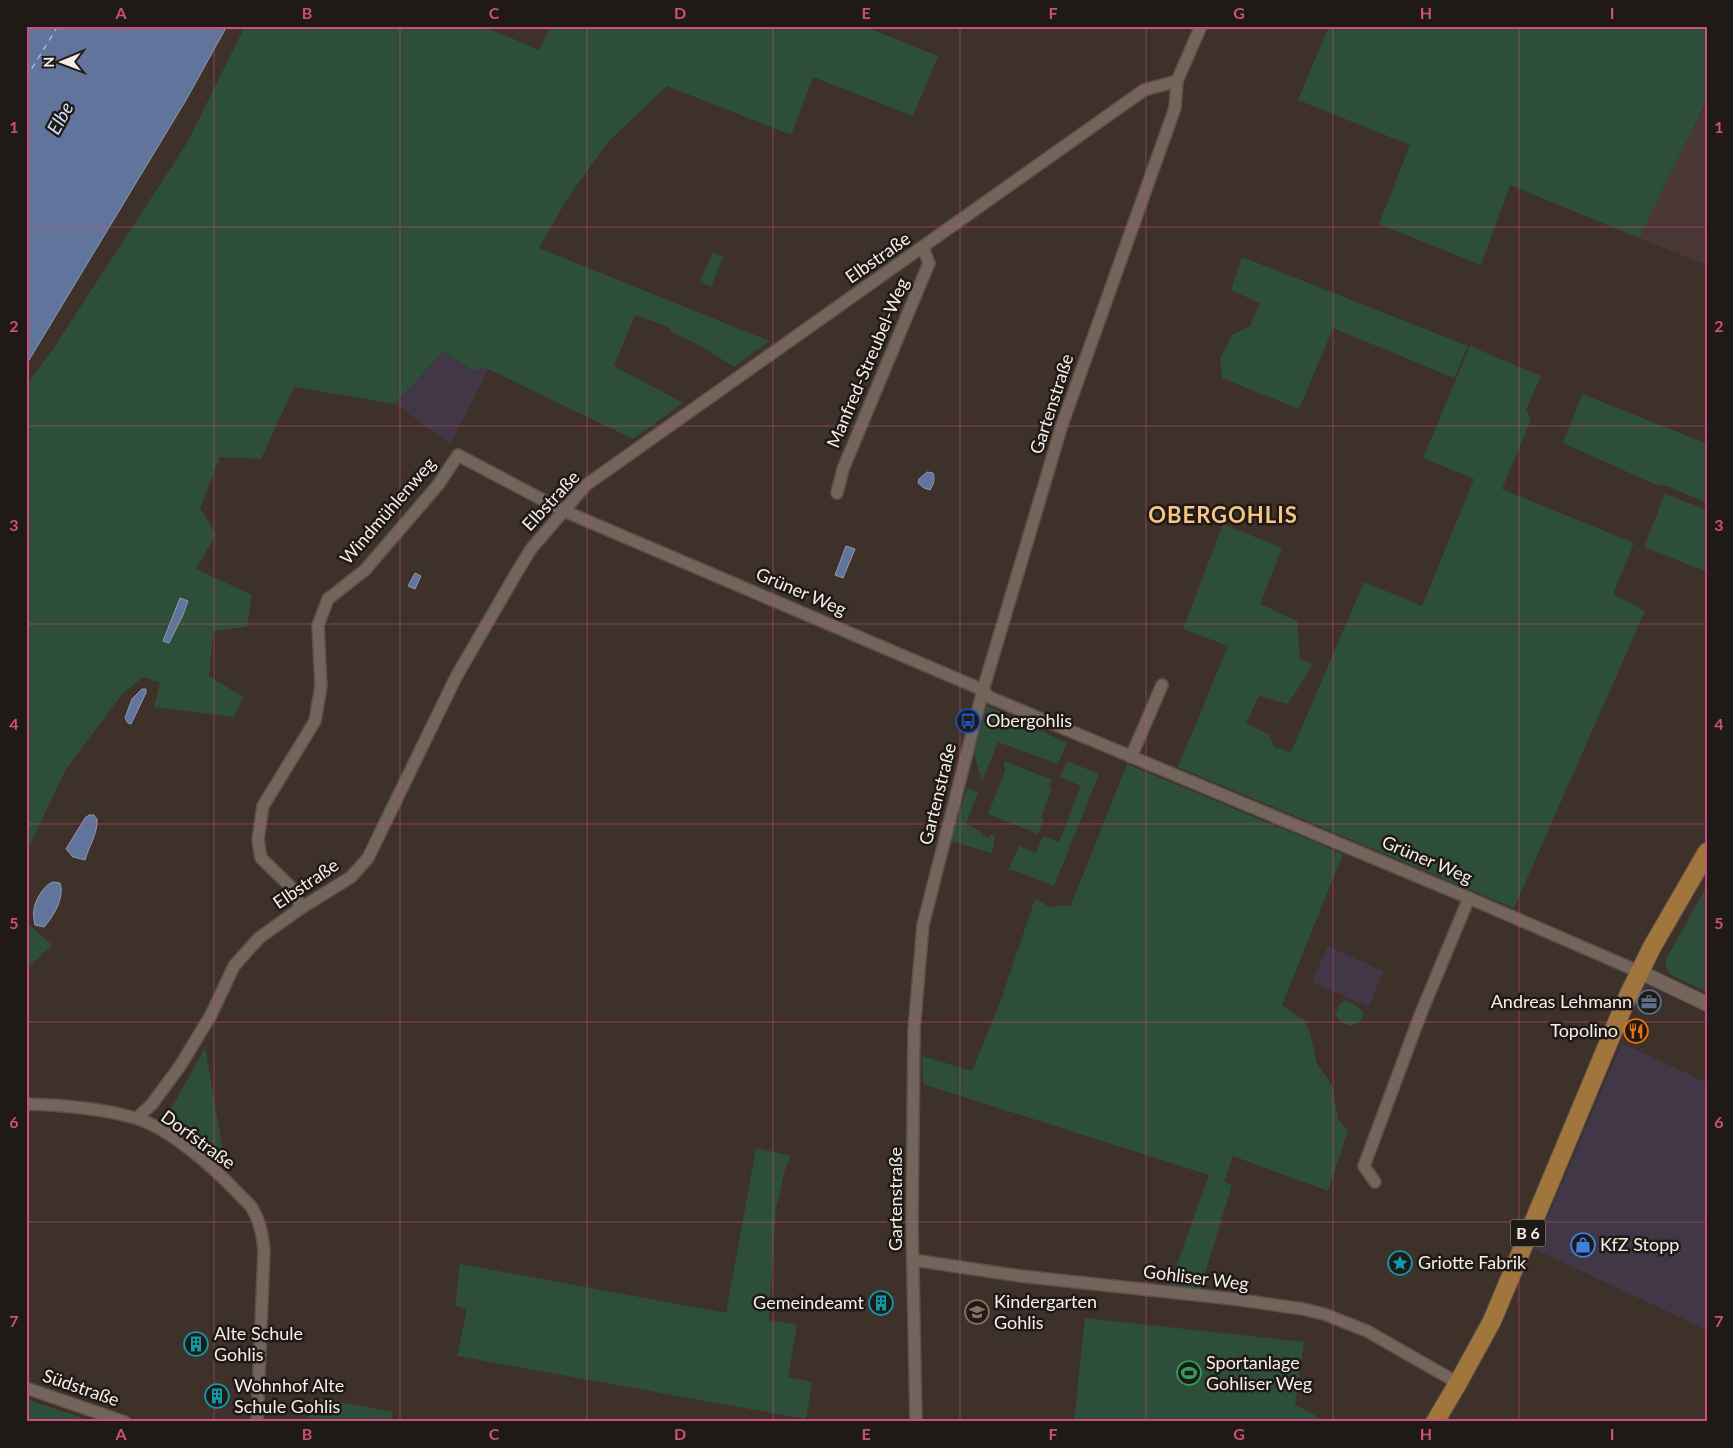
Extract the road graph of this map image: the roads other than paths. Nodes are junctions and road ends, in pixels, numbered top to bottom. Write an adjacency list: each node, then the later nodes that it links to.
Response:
1 (1201, 26): 2 (street, Gartenstraße)
2 (1177, 80): 3 (street, Elbstraße); 8 (street, Gartenstraße)
3 (923, 248): 5 (street, Manfred-Streubel-Weg); 6 (street, Elbstraße)
4 (458, 455): 6 (street, Grüner Weg); 12 (street, Windmühlenweg)
5 (837, 493)
6 (564, 511): 8 (street, Grüner Weg); 12 (street, Elbstraße)
7 (1162, 685): 9 (street)
8 (982, 690): 9 (street, Grüner Weg); 18 (street, Gartenstraße)
9 (1131, 757): 11 (street, Grüner Weg)
10 (1707, 852): 13 (main road, B 6)
11 (1469, 898): 13 (street, Grüner Weg); 17 (street)
12 (301, 908): 16 (street, Elbstraße)
13 (1640, 972): 14 (street, Grüner Weg); 19 (main road, B 6)
14 (1707, 1004)
15 (26, 1104): 16 (street, Dorfstraße)
16 (136, 1118): 22 (street, Dorfstraße)
17 (1375, 1182)
18 (913, 1260): 19 (street, Gohliser Weg); 23 (street, Gartenstraße)
19 (1458, 1383): 24 (main road, B 6)
20 (26, 1388): 21 (street, Südstraße)
21 (125, 1422)
22 (257, 1422)
23 (916, 1422)
24 (1435, 1422)

